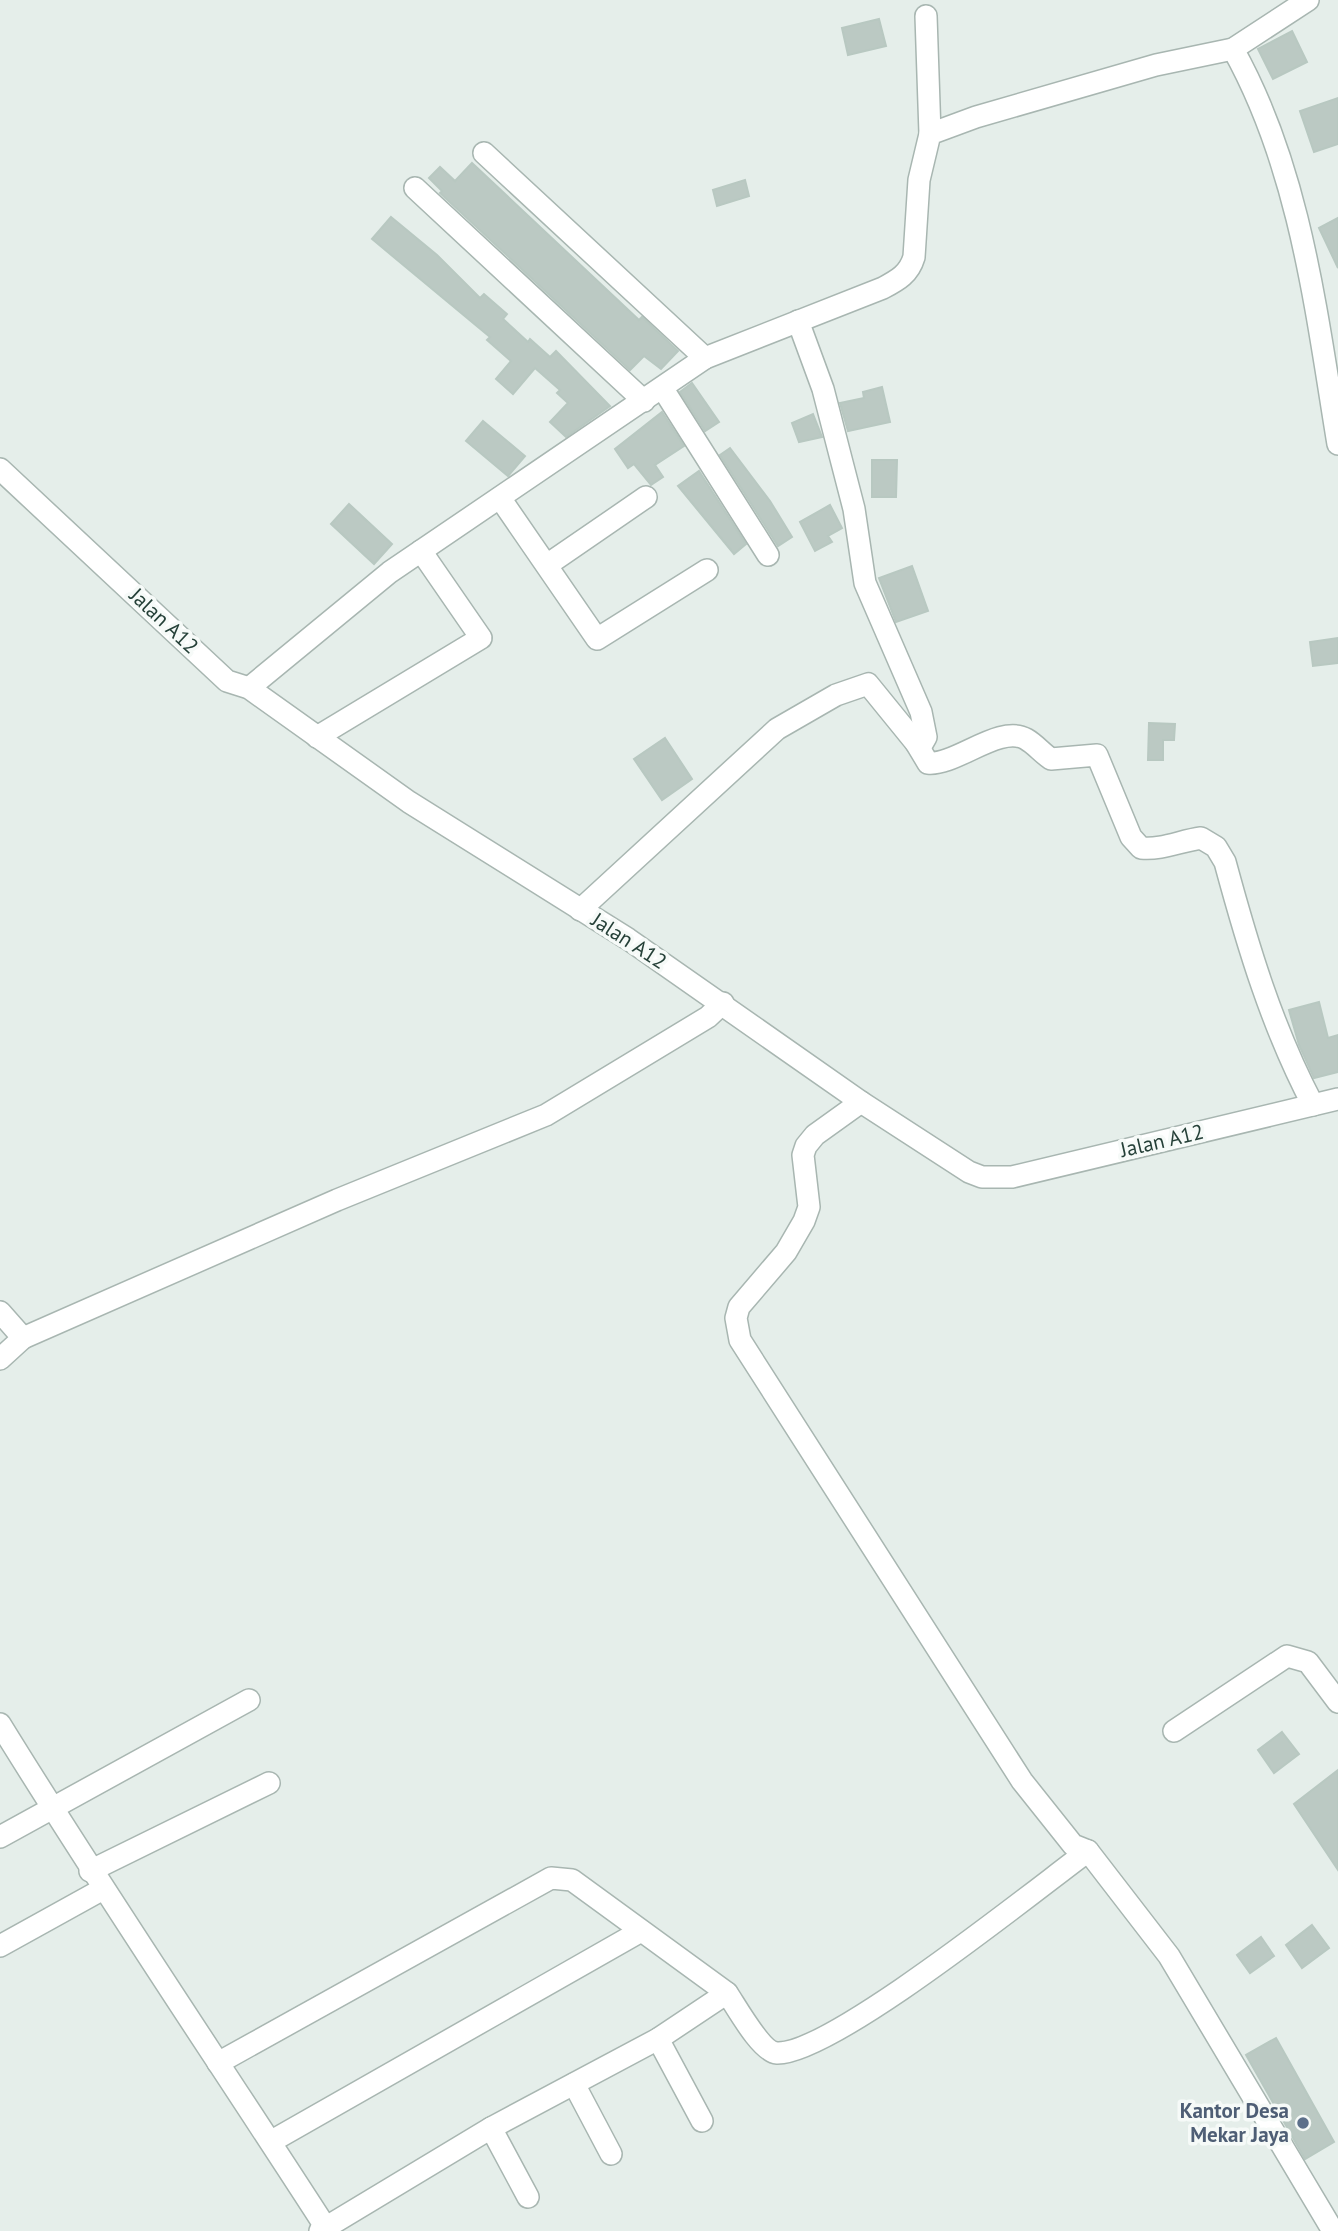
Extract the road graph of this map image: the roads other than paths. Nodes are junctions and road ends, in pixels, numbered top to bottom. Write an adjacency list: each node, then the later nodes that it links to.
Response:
1 (1308, 0): 3 (street)
2 (926, 16): 4 (street)
3 (1233, 49): 4 (street); 11 (street)
4 (930, 134): 7 (street)
5 (484, 153): 8 (street)
6 (415, 188): 10 (street)
7 (798, 321): 8 (street); 21 (street)
8 (705, 358): 9 (street)
9 (663, 389): 10 (street); 16 (street)
10 (644, 401): 14 (street)
11 (1338, 444)
12 (0, 469): 19 (street, Jalan A12)
13 (646, 496): 17 (street)
14 (500, 498): 15 (street); 17 (street)
15 (421, 551): 19 (street); 20 (street)
16 (768, 555)
17 (547, 565): 18 (street)
18 (707, 570)
19 (249, 688): 20 (street, Jalan A12)
20 (317, 737): 22 (street, Jalan A12)
21 (916, 743): 22 (street); 26 (street)
22 (580, 910): 23 (street, Jalan A12)
23 (723, 1003): 25 (street, Jalan A12); 28 (street)
24 (1338, 1099): 26 (street, Jalan A12)
25 (862, 1102): 26 (street, Jalan A12); 37 (street)
26 (1313, 1105)
27 (0, 1312): 28 (street)
28 (23, 1338): 29 (street)
29 (0, 1359)
30 (249, 1700): 35 (street)
31 (1338, 1702): 33 (street)
32 (0, 1724): 35 (street)
33 (1174, 1731)
34 (269, 1783): 38 (street)
35 (53, 1810): 36 (street); 38 (street)
36 (0, 1837)
37 (1088, 1851): 42 (street); 52 (street)
38 (90, 1871): 39 (street)
39 (103, 1889): 41 (street); 44 (street)
40 (641, 1931): 42 (street); 44 (street); 48 (street)
41 (0, 1946)
42 (727, 1993): 43 (street)
43 (658, 2039): 45 (street); 46 (street)
44 (218, 2063): 48 (street)
45 (574, 2084): 47 (street); 49 (street)
46 (702, 2121)
47 (491, 2127): 50 (street); 51 (street)
48 (272, 2141): 51 (street)
49 (611, 2154)
50 (528, 2197)
51 (325, 2230)
52 (1333, 2231)

